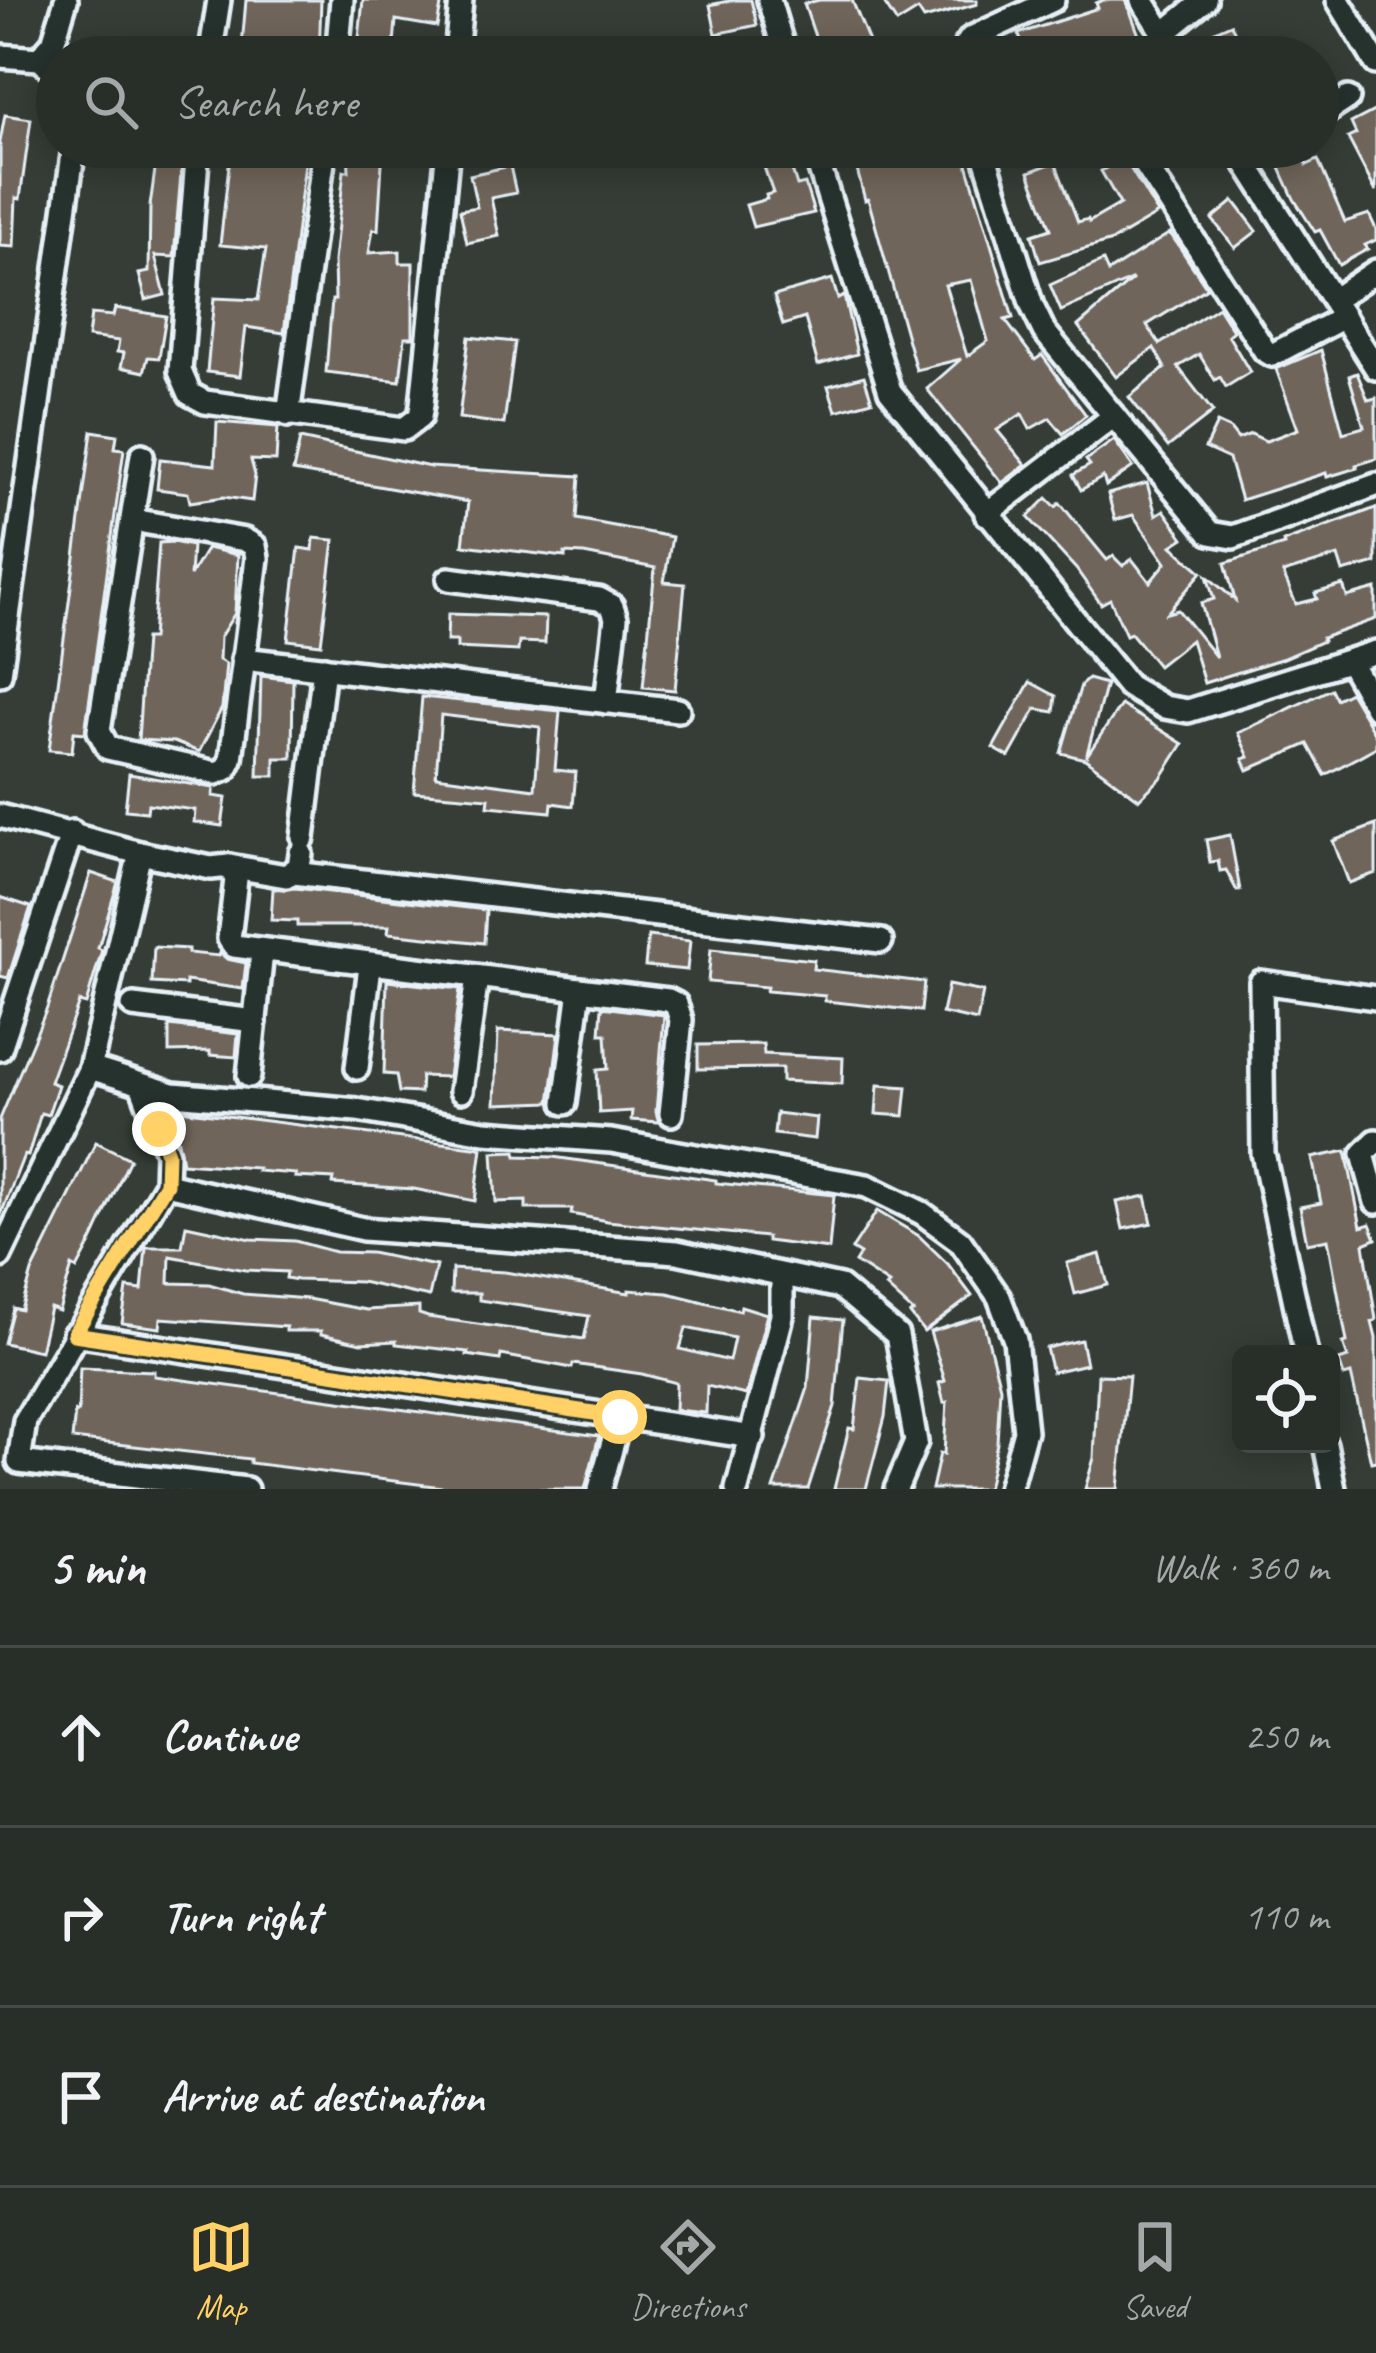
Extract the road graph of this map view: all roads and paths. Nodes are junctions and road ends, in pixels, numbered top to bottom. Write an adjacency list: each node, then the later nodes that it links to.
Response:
1 (65, 0): 11 (street)
2 (219, 0): 12 (street)
3 (342, 0): 13 (street)
4 (461, 0): 14 (street)
5 (769, 0): 15 (street)
6 (1053, 0): 16 (street)
7 (1142, 0): 10 (street)
8 (1205, 0): 10 (street)
9 (1338, 0): 18 (street)
10 (1163, 34)
11 (55, 36)
12 (213, 36)
13 (339, 36)
14 (458, 36)
15 (780, 36)
16 (975, 36)
17 (0, 56): 19 (street)
18 (1376, 63)
19 (36, 64)
20 (1348, 98): 21 (street)
21 (1340, 103)
22 (71, 168): 44 (street)
23 (196, 168): 33 (street)
24 (322, 168): 33 (street)
25 (446, 168): 33 (street)
26 (821, 168): 37 (street)
27 (989, 168): 34 (street)
28 (1148, 168): 31 (street)
29 (1249, 168): 31 (street)
30 (1376, 271): 31 (street)
31 (1338, 308): 32 (street)
32 (1376, 368)
33 (288, 415)
34 (1114, 416): 36 (street); 37 (street)
35 (142, 455): 38 (street)
36 (1376, 484)
37 (986, 514): 42 (street)
38 (132, 520): 41 (street); 41 (street)
39 (449, 579): 45 (street)
40 (1376, 652): 42 (street)
41 (243, 658): 43 (street)
42 (1350, 662): 46 (street)
43 (324, 668): 45 (street); 51 (street)
44 (0, 674)
45 (606, 702): 47 (street)
46 (1376, 708)
47 (678, 710)
48 (0, 816): 49 (street)
49 (72, 832): 50 (street); 61 (street)
50 (140, 853): 52 (street); 62 (street)
51 (299, 855): 52 (street); 53 (street)
52 (229, 866): 54 (street)
53 (881, 941)
54 (262, 952): 55 (street); 60 (street)
55 (370, 966): 56 (street); 63 (street)
56 (477, 978): 57 (street); 66 (street)
57 (580, 989): 67 (street); 68 (street)
58 (1376, 998): 75 (street)
59 (133, 1006): 60 (street)
60 (255, 1021): 64 (street)
61 (0, 1049)
62 (90, 1068): 65 (street); 72 (street)
63 (356, 1068)
64 (249, 1076)
65 (142, 1087): 70 (street); 84 (street)
66 (461, 1091)
67 (566, 1103)
68 (671, 1114)
69 (1376, 1141): 71 (street)
70 (166, 1184): 73 (street); 74 (street)
71 (1376, 1202)
72 (0, 1256)
73 (782, 1275): 77 (street); 83 (street)
74 (74, 1334): 76 (street); 79 (street)
75 (1304, 1345)
76 (620, 1417): 77 (street); 81 (street)
77 (753, 1437): 82 (street)
78 (1327, 1453): 85 (street)
79 (180, 1485): 80 (street)
80 (246, 1489)
81 (600, 1489)
82 (736, 1489)
83 (896, 1489)
84 (1009, 1489)
85 (1334, 1489)

